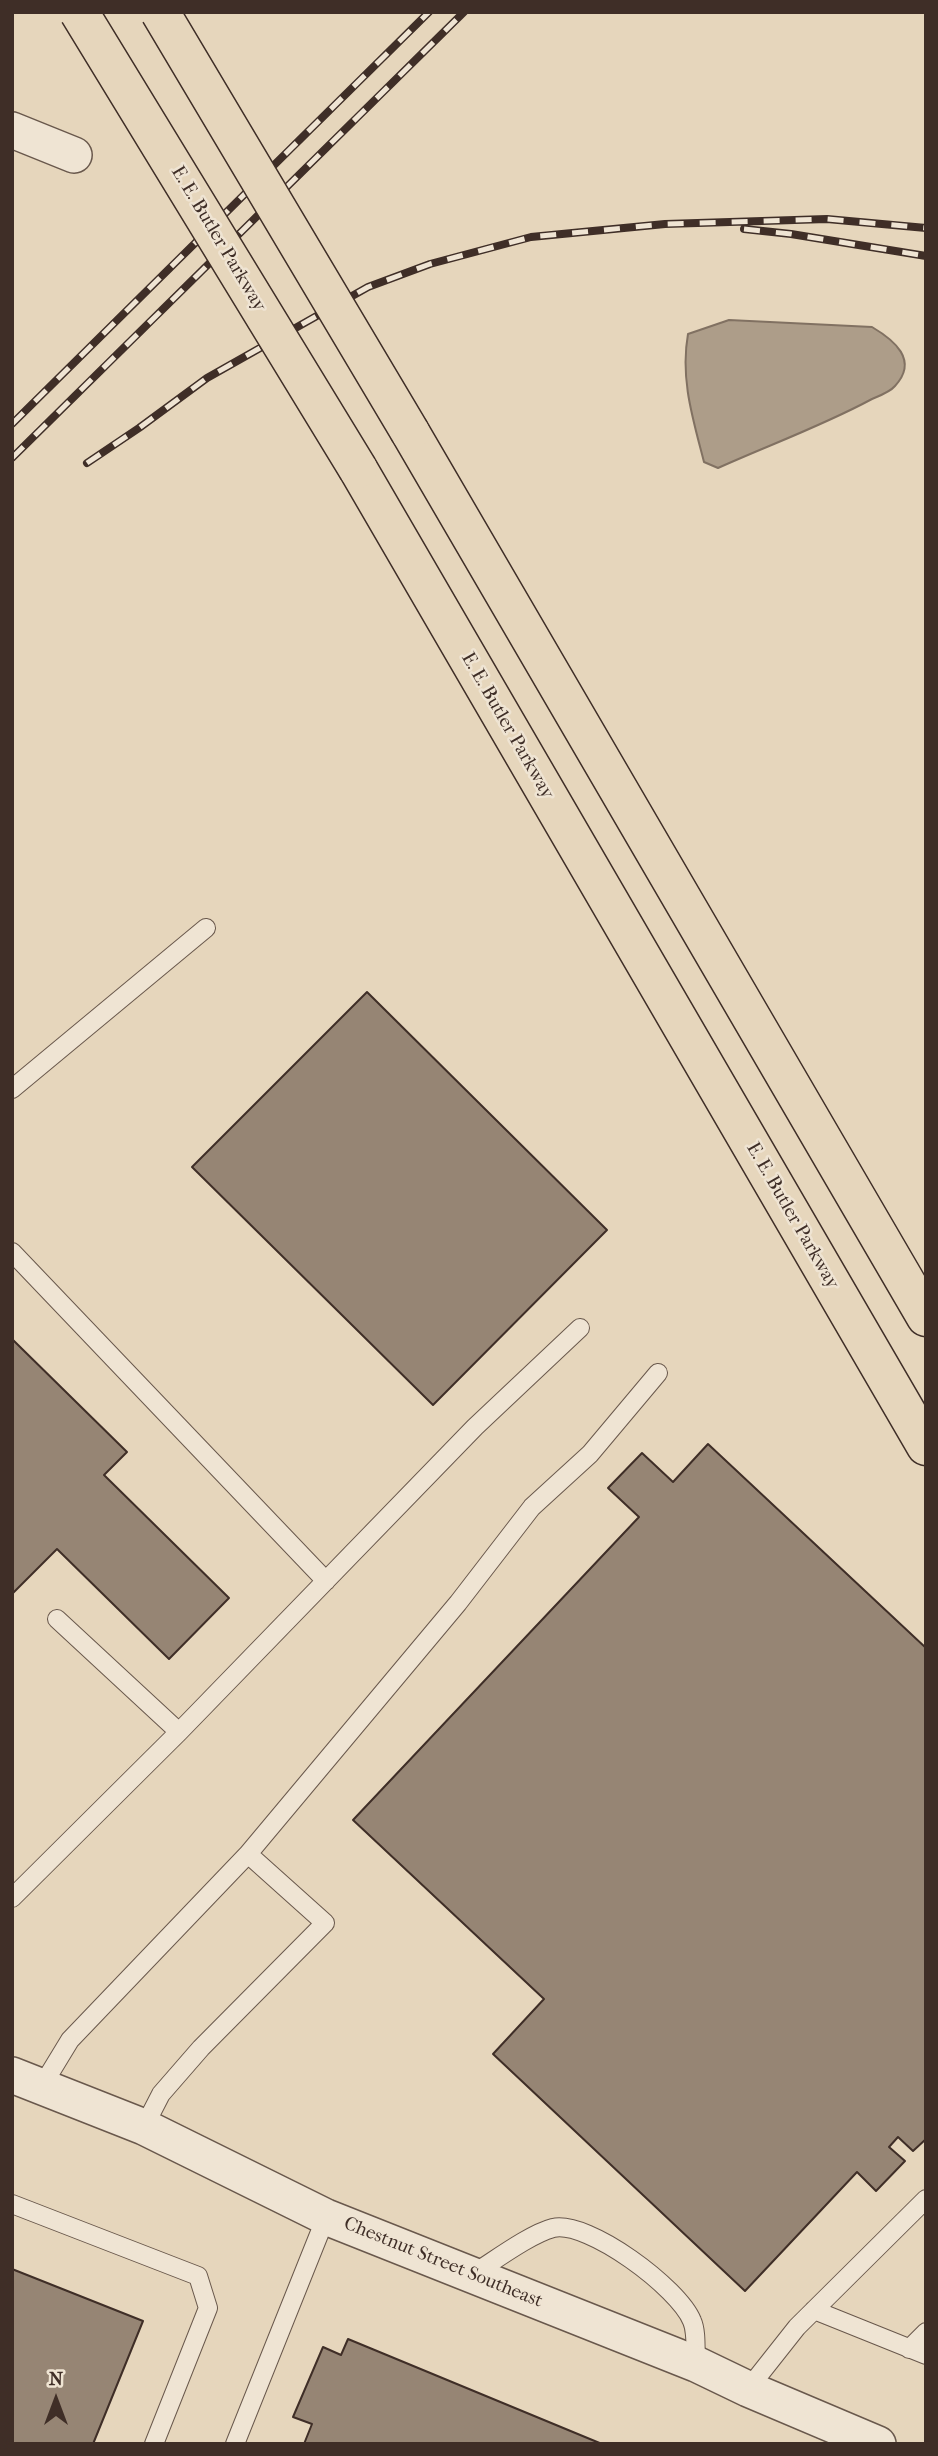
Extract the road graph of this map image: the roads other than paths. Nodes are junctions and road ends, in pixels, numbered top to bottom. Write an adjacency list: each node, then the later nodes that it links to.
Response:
1 (79, 12): 11 (highway, E. E. Butler Parkway, bridge)
2 (160, 12): 8 (highway, bridge)
3 (12, 130): 4 (street)
4 (74, 155)
5 (206, 928): 6 (lane)
6 (12, 1088)
7 (12, 1252): 12 (lane)
8 (926, 1317)
9 (580, 1328): 12 (lane)
10 (658, 1373): 15 (lane)
11 (926, 1446)
12 (326, 1581): 14 (lane)
13 (57, 1619): 14 (lane)
14 (179, 1732): 16 (lane)
15 (248, 1854): 17 (lane); 18 (lane)
16 (12, 1898)
17 (27, 2080): 18 (street, Chestnut Street Southeast)
18 (144, 2127): 21 (street, Chestnut Street Southeast)
19 (926, 2199): 23 (lane)
20 (12, 2204): 28 (lane)
21 (326, 2217): 22 (street, Chestnut Street Southeast); 29 (lane)
22 (473, 2274): 26 (street, Chestnut Street Southeast); 26 (lane)
23 (814, 2310): 25 (lane); 27 (lane)
24 (926, 2332): 25 (lane)
25 (918, 2352)
26 (696, 2364): 27 (street, Chestnut Street Southeast)
27 (748, 2389): 30 (street, Chestnut Street Southeast)
28 (154, 2444)
29 (235, 2444)
30 (877, 2444)

